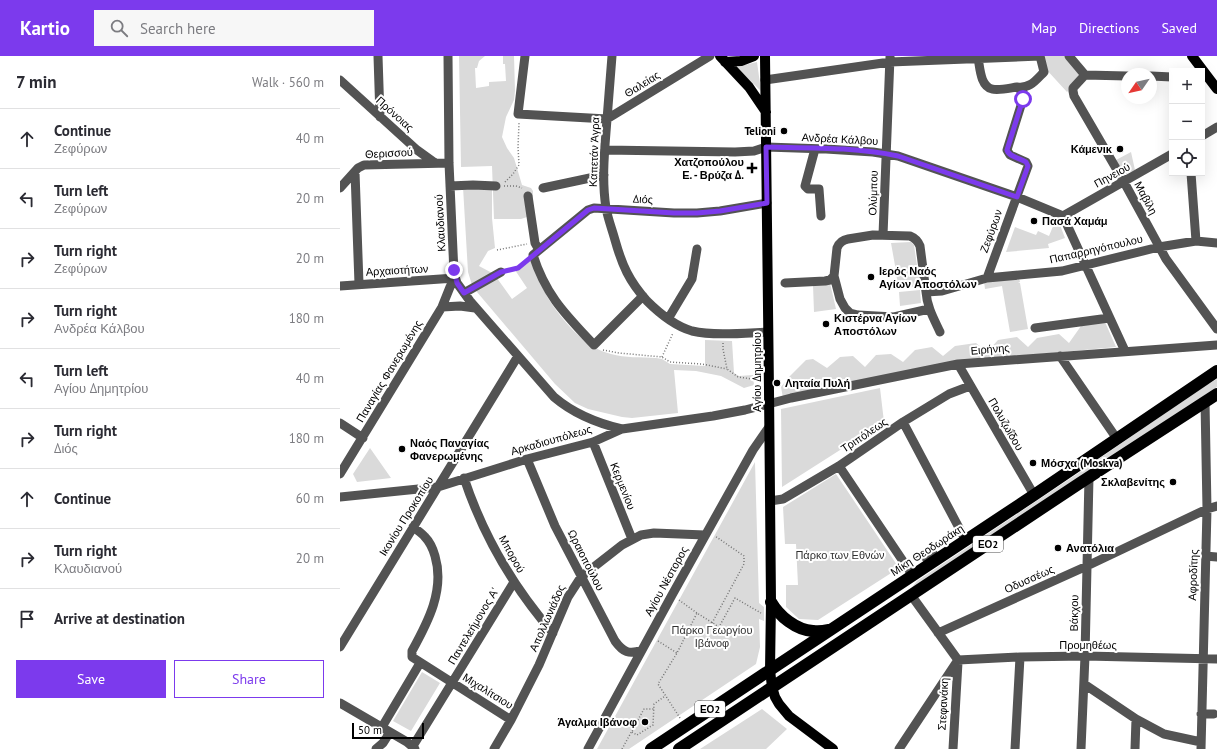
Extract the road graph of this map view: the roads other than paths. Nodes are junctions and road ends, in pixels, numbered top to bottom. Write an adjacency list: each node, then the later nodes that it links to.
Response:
1 (378, 56): 25 (street)
2 (448, 56): 35 (street, Κλαυδιανού)
3 (525, 56): 26 (street)
4 (612, 56): 26 (street, Καπετάν Άγρα)
5 (710, 56): 26 (street, Θαλείας)
6 (754, 56): 12 (main road)
7 (765, 56): 21 (main road, Αγίου Δημητρίου)
8 (1040, 56): 11 (street); 22 (street)
9 (1069, 56): 15 (street)
10 (1192, 56): 14 (main road)
11 (978, 58): 13 (street); 22 (street)
12 (722, 59): 24 (main road)
13 (890, 59): 21 (street); 32 (street, Ολύμπου)
14 (1199, 68)
15 (1085, 75): 16 (street); 39 (street, Μαβίλη)
16 (1121, 76)
17 (1157, 76): 18 (street)
18 (1169, 77)
19 (1205, 77): 23 (main road)
20 (340, 80): 25 (street, Πρόνοιας)
21 (765, 80): 24 (main road, Αγίου Δημητρίου)
22 (1020, 88): 45 (street, Ζεφύρων)
23 (1217, 89)
24 (766, 112): 29 (main road, Αγίου Δημητρίου)
25 (380, 117): 34 (street, Πρόνοιας)
26 (607, 120): 31 (street, Καπετάν Άγρα)
27 (1217, 127): 28 (street)
28 (1205, 134)
29 (766, 147): 30 (street, Ανδρέα Κάλβου); 31 (street, Ανδρέα Κάλβου); 46 (main road, Αγίου Δημητρίου)
30 (815, 149): 32 (street, Ανδρέα Κάλβου); 48 (street)
31 (605, 150): 37 (street, Καπετάν Άγρα)
32 (886, 154): 45 (street, Ανδρέα Κάλβου); 50 (street, Ολύμπου)
33 (1169, 156): 39 (street, Πηνειού)
34 (435, 163): 35 (street, Θερισσού); 36 (street, Θερισσού)
35 (449, 163): 40 (street, Κλαυδιανού)
36 (355, 172): 42 (street, Θερισσού); 62 (street)
37 (604, 175): 43 (street); 47 (street, Καπετάν Άγρα)
38 (1191, 176): 51 (street)
39 (1124, 182): 49 (street, Πηνειού); 53 (street, Μαβίλη)
40 (450, 186): 41 (street); 59 (street, Κλαυδιανού)
41 (496, 186)
42 (340, 188)
43 (543, 188)
44 (528, 196): 54 (street)
45 (1017, 197): 49 (street, Ανδρέα Κάλβου); 60 (street, Ζεφύρων)
46 (767, 203): 47 (street, Διός); 74 (main road, Αγίου Δημητρίου)
47 (606, 209): 54 (street, Διός); 66 (street, Καπετάν Άγρα)
48 (821, 216)
49 (1063, 216): 56 (street)
50 (883, 235): 58 (street); 64 (street)
51 (1196, 241): 52 (street, Παπαρρηγόπουλου); 53 (street, Παπαρρηγόπουλου)
52 (1217, 243)
53 (1159, 246): 56 (street, Παπαρρηγόπουλου); 73 (street, Μαβίλη)
54 (536, 249): 66 (street)
55 (697, 250): 71 (street)
56 (1085, 265): 60 (street, Παπαρρηγόπουλου); 70 (street)
57 (501, 272): 65 (street)
58 (834, 276): 61 (street); 69 (street)
59 (455, 278): 62 (street, Αρχαιοτήτων); 65 (street, Κλαυδιανού); 67 (street, Παναγίας Φανερωμένης)
60 (987, 278): 64 (street, Παπαρρηγόπουλου)
61 (785, 283)
62 (359, 284): 63 (street, Αρχαιοτήτων)
63 (340, 286)
64 (926, 292): 69 (street)
65 (464, 293): 68 (street, Κλαυδιανού)
66 (643, 296): 71 (street, Καπετάν Άγρα)
67 (442, 307): 68 (street); 90 (street, Παναγίας Φανερωμένης)
68 (475, 308): 78 (street, Κλαυδιανού)
69 (929, 309): 75 (street)
70 (1110, 318): 72 (street); 77 (street)
71 (668, 319): 74 (street, Καπετάν Άγρα)
72 (1031, 329)
73 (1217, 329)
74 (768, 332): 85 (main road, Αγίου Δημητρίου)
75 (940, 332)
76 (1217, 345): 77 (street, Ειρήνης)
77 (1125, 351): 79 (street, Ειρήνης)
78 (518, 356): 89 (street, Κλαυδιανού); 98 (street, Ικονίου Προκοπίου)
79 (1060, 356): 80 (street, Ειρήνης); 91 (street)
80 (958, 364): 82 (street, Πολυζωΐδου); 85 (street, Ειρήνης)
81 (1217, 371): 91 (highway, Μίκη Θεοδωράκη / ΕΟ2)
82 (970, 386): 86 (street, Τριπόλεως); 99 (street, Πολυζωΐδου)
83 (1217, 394): 84 (highway, ΕΟ2)
84 (1205, 402): 96 (highway, ΕΟ2); 103 (street, Αφροδίτης)
85 (768, 404): 88 (main road, Αγίου Δημητρίου); 89 (street, Αρκαδιουπόλεως)
86 (903, 422): 94 (street, Τριπόλεως); 107 (street)
87 (340, 423): 90 (street)
88 (769, 427): 101 (main road, Αγίου Δημητρίου); 105 (street, Αγίου Νέστορος)
89 (622, 429): 92 (street, Αρκαδιουπόλεως)
90 (363, 438): 95 (street, Παναγίας Φανερωμένης)
91 (1117, 439): 99 (highway, Μίκη Θεοδωράκη / ΕΟ2)
92 (593, 442): 93 (street, Αρκαδιουπόλεως); 106 (street, Κερμενίου)
93 (527, 459): 97 (street, Αρκαδιουπόλεως); 112 (street, Ωραιοπούλου)
94 (839, 466): 101 (street, Τριπόλεως); 111 (street)
95 (340, 474)
96 (1089, 477): 110 (street, Βάκχου); 114 (highway, ΕΟ2)
97 (464, 478): 98 (street, Αρκαδιουπόλεως); 113 (street, Μπορού)
98 (438, 487): 100 (street, Αρκαδιουπόλεως); 104 (street, Ικονίου Προκοπίου)
99 (1034, 495): 107 (highway, Μίκη Θεοδωράκη / ΕΟ2)
100 (340, 497)
101 (770, 501): 115 (main road, Αγίου Δημητρίου)
102 (1217, 506): 103 (street, Οδυσσέως)
103 (1207, 509): 108 (street, Αφροδίτης); 110 (street, Οδυσσέως)
104 (413, 527): 119 (street, Ικονίου Προκοπίου); 126 (street)
105 (706, 533): 106 (street, Απολλωνιάδος); 120 (street, Αγίου Νέστορος)
106 (632, 539): 112 (street, Απολλωνιάδος)
107 (966, 541): 111 (highway, Μίκη Θεοδωράκη / ΕΟ2)
108 (1205, 556): 109 (street); 123 (street, Αφροδίτης)
109 (1217, 557)
110 (1087, 566): 118 (street, Οδυσσέως); 121 (street, Βάκχου)
111 (912, 576): 116 (highway, Μίκη Θεοδωράκη / ΕΟ2)
112 (581, 577): 117 (street, Απολλωνιάδος); 120 (street, Ωραιοπούλου)
113 (514, 582): 117 (street, Μπορού); 128 (street, Παντελεήμονος Α')
114 (911, 595): 118 (street); 130 (highway, ΕΟ2)
115 (771, 602): 116 (highway); 127 (main road, Αγίου Δημητρίου)
116 (832, 629): 127 (highway, Μίκη Θεοδωράκη / ΕΟ2)
117 (553, 632): 135 (street, Απολλωνιάδος)
118 (938, 633): 125 (street)
119 (340, 647)
120 (642, 650): 141 (street, Αγίου Νέστορος)
121 (1085, 656): 122 (street, Προμηθέως); 123 (street, Προμηθέως); 129 (street, Βάκχου)
122 (1020, 657): 125 (street, Προμηθέως); 147 (street)
123 (1203, 659): 124 (street, Προμηθέως); 132 (street, Αφροδίτης)
124 (1217, 659)
125 (958, 660): 145 (street); 146 (street, Στεφανάκη)
126 (420, 663): 128 (street, Μιχαλίτσιου); 136 (street)
127 (770, 670): 130 (main road, Αγίου Δημητρίου); 142 (highway, Μίκη Θεοδωράκη / ΕΟ2)
128 (452, 683): 135 (street, Μιχαλίτσιου); 138 (street, Παντελεήμονος Α')
129 (1084, 684): 134 (street); 148 (street, Βάκχου)
130 (772, 687): 143 (highway, ΕΟ2); 144 (main road, Αγίου Δημητρίου)
131 (340, 703): 136 (street)
132 (1202, 714): 133 (street); 137 (street, Αφροδίτης)
133 (1214, 714)
134 (1136, 719): 137 (street); 149 (street)
135 (511, 720): 140 (street, Απολλωνιάδος)
136 (386, 730): 138 (street); 139 (street)
137 (1201, 745)
138 (414, 748)
139 (376, 749)
140 (494, 749)
141 (588, 749)
142 (651, 749)
143 (679, 749)
144 (833, 749)
145 (899, 749)
146 (953, 749)
147 (1015, 749)
148 (1081, 749)
149 (1135, 749)

